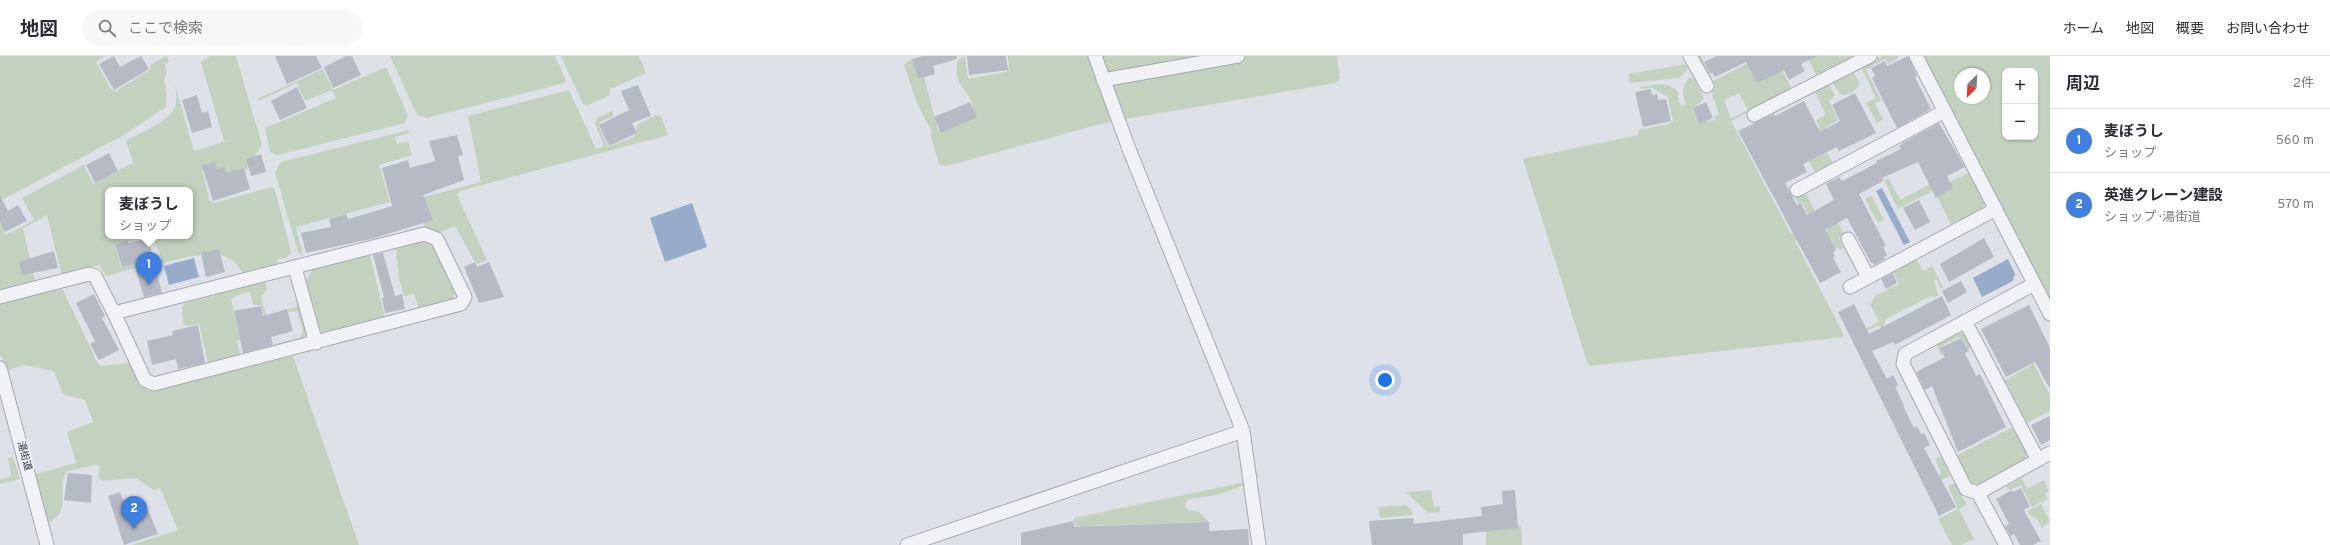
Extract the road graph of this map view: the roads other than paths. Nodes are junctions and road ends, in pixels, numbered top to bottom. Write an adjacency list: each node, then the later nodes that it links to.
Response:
1 (1095, 56): 6 (street)
2 (1238, 56): 6 (street)
3 (1690, 56): 7 (street)
4 (1870, 56): 9 (street)
5 (1916, 56): 8 (street)
6 (1103, 80): 23 (street)
7 (1707, 86)
8 (1944, 111): 10 (street); 11 (street)
9 (1754, 115)
10 (1797, 190)
11 (1996, 209): 14 (street); 15 (street)
12 (1848, 239): 14 (street)
13 (295, 268): 18 (street); 21 (street); 21 (street)
14 (1868, 277): 16 (street)
15 (2034, 284): 19 (street); 20 (street)
16 (1850, 287)
17 (0, 297): 18 (street)
18 (114, 313): 21 (street)
19 (2050, 314)
20 (1966, 322): 25 (street); 26 (street)
21 (316, 343)
22 (0, 368): 27 (street, 湯街道)
23 (1243, 431): 28 (street); 29 (street)
24 (2050, 453): 25 (street)
25 (2038, 460): 26 (street)
26 (1978, 493): 30 (street)
27 (47, 545)
28 (907, 545)
29 (1259, 545)
30 (2006, 545)

